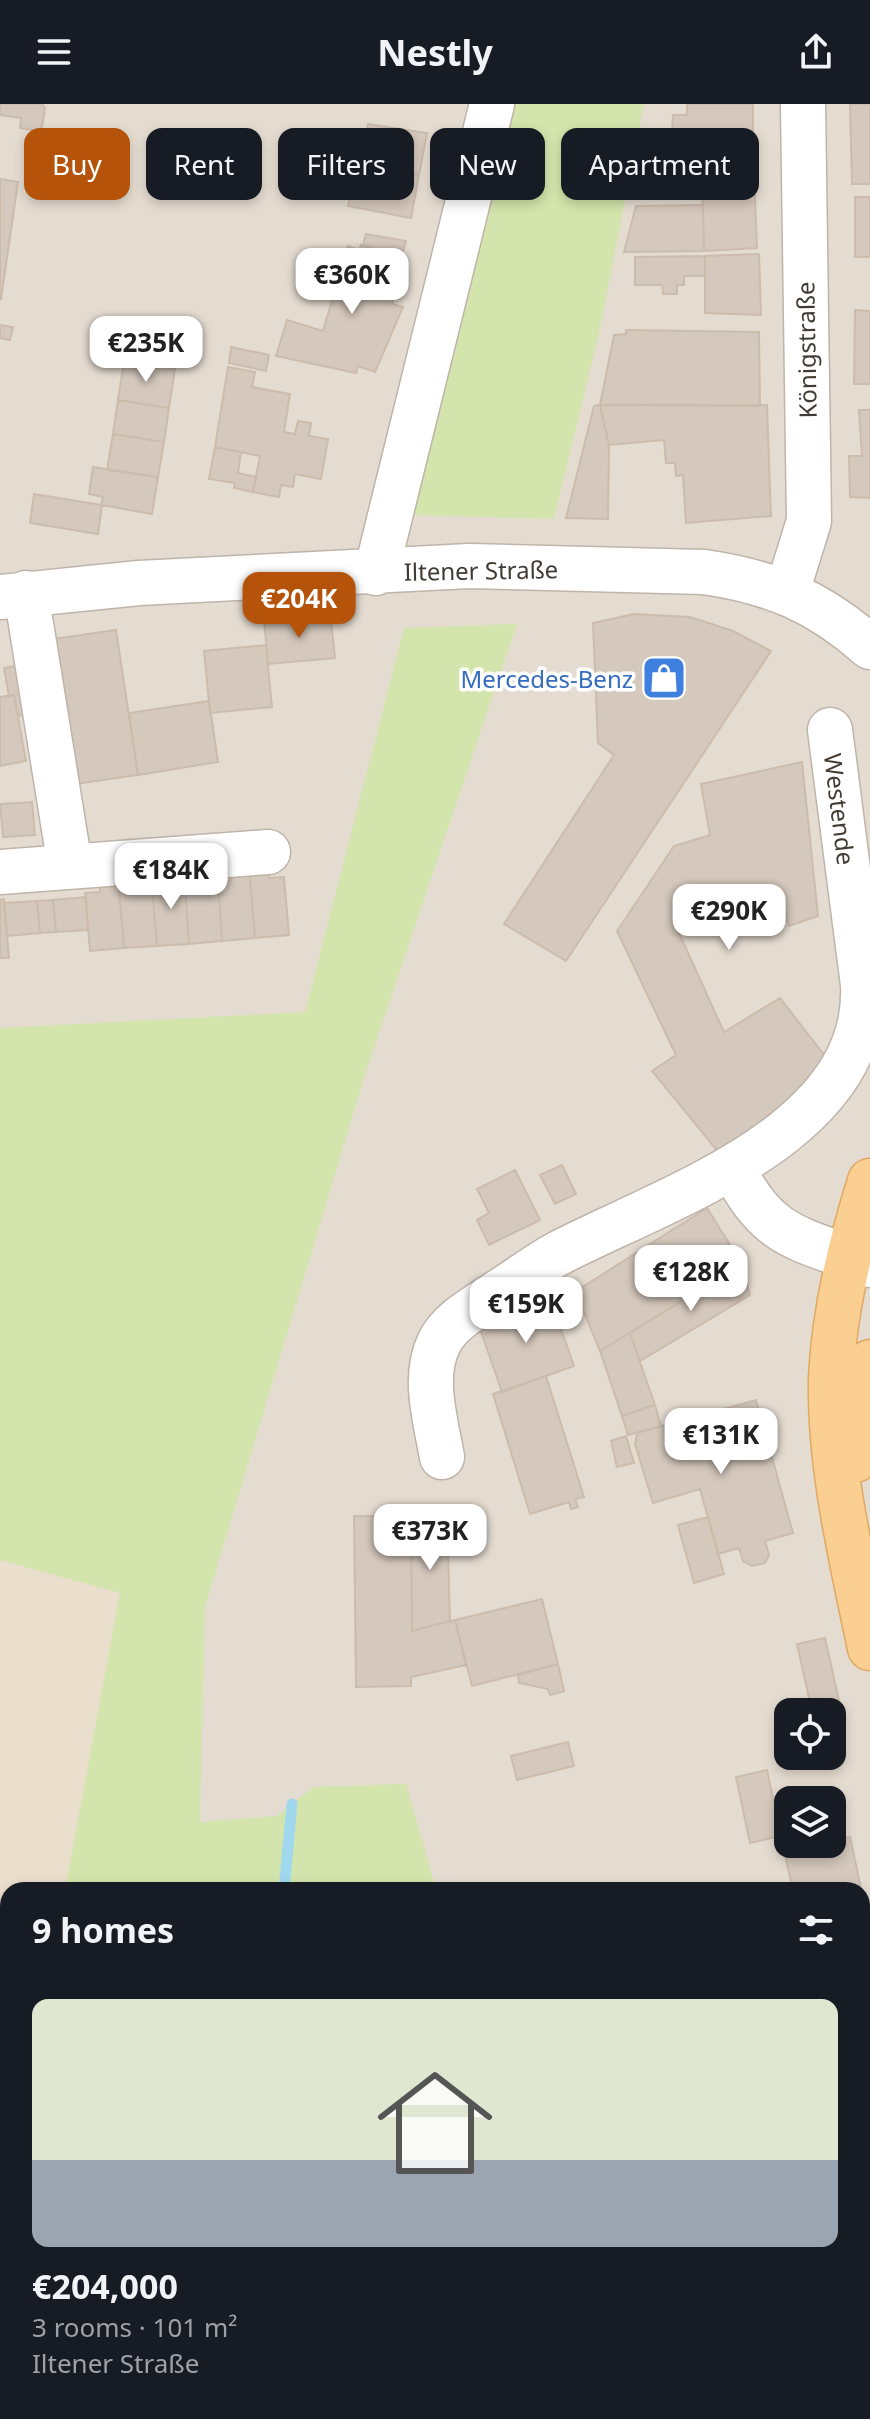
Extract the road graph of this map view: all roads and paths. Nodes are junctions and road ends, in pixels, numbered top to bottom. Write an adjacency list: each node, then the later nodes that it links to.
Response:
1 (492, 104): 3 (street)
2 (803, 104): 4 (street, Königstraße)
3 (376, 573): 4 (street, Iltener Straße); 5 (street, Iltener Straße)
4 (787, 592): 6 (street, Iltener Straße)
5 (13, 595): 9 (street, Iltener Straße)
6 (870, 647)
7 (830, 730): 11 (street, Westende)
8 (268, 852): 9 (street)
9 (70, 866): 10 (street)
10 (0, 872)
11 (733, 1168): 13 (street); 15 (street, Westende)
12 (870, 1181): 13 (main road)
13 (859, 1260): 16 (main road)
14 (870, 1362): 16 (main road)
15 (442, 1457)
16 (859, 1585): 17 (main road)
17 (869, 1640)

